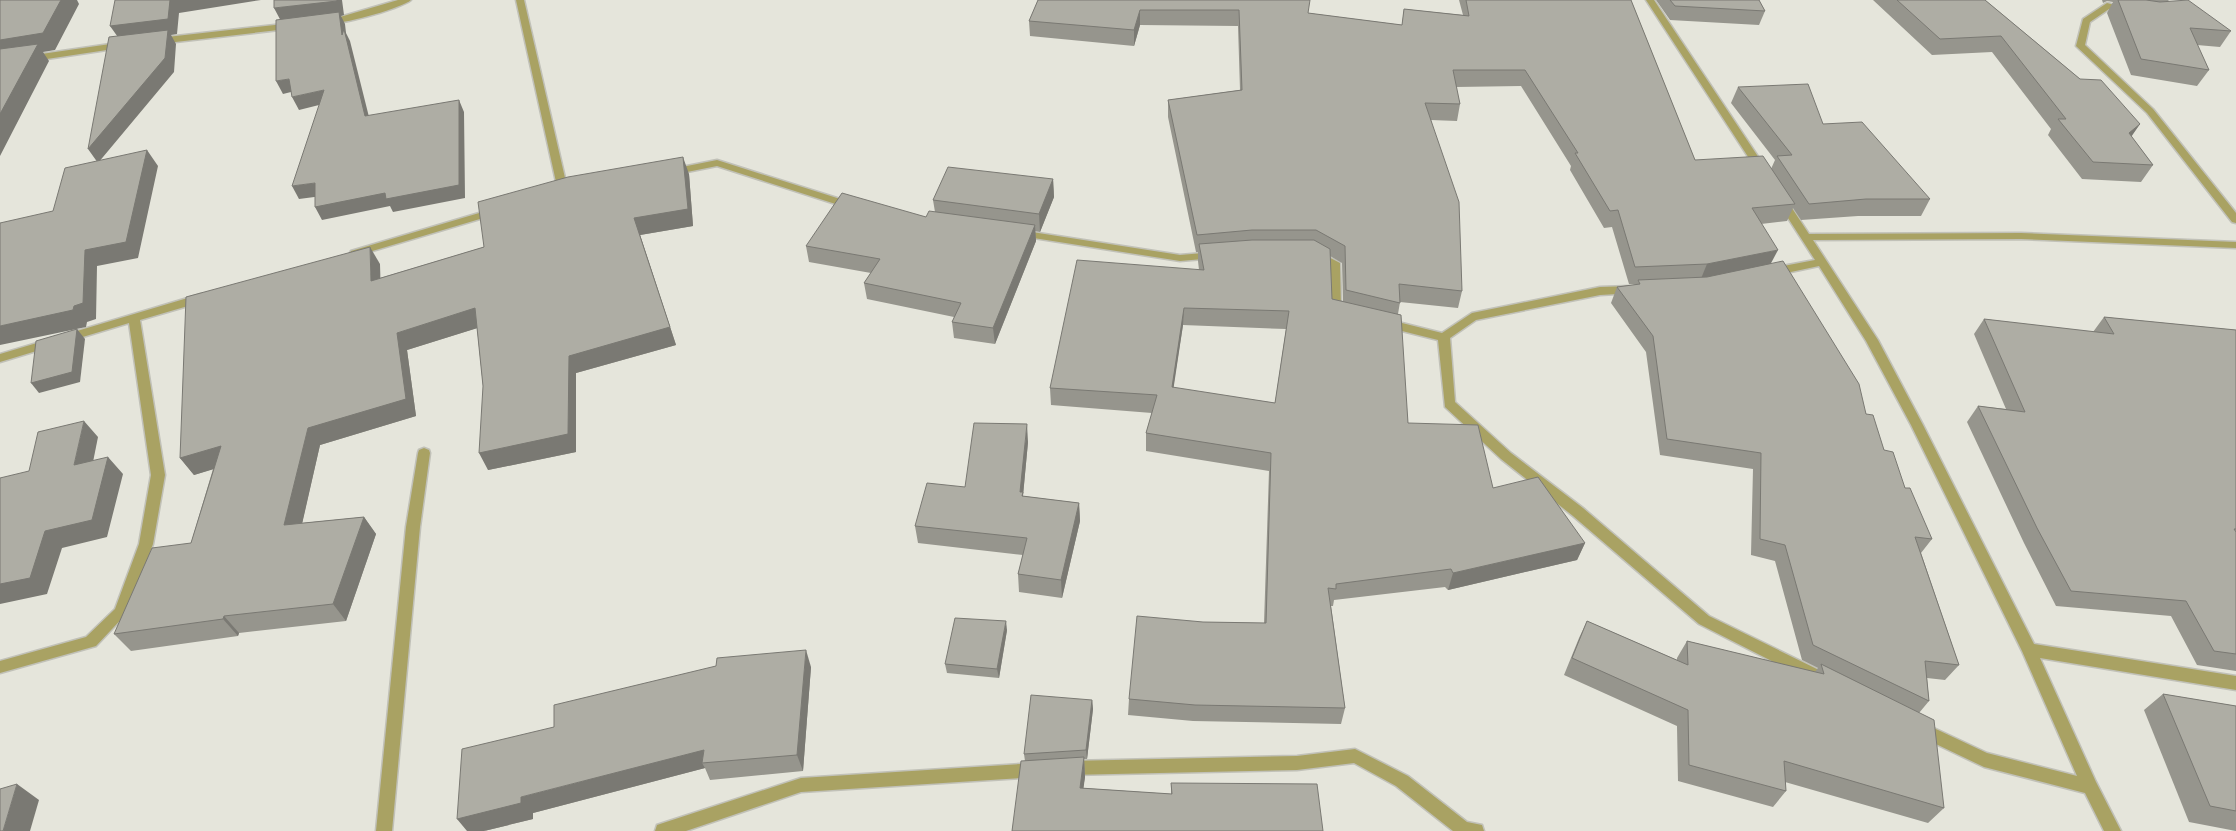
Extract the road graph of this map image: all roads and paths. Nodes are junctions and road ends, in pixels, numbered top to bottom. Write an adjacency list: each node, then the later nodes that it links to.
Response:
1 (407, 0): 5 (street)
2 (520, 0): 9 (street)
3 (1650, 0): 14 (street)
4 (2132, 10): 12 (street)
5 (151, 42)
6 (132, 44): 7 (street)
7 (0, 64)
8 (659, 174): 11 (street)
9 (564, 192)
10 (506, 208): 18 (street)
11 (861, 209)
12 (2236, 220)
13 (1008, 232): 17 (street)
14 (1806, 237): 15 (street); 19 (street)
15 (2236, 245)
16 (1305, 252): 23 (street)
17 (1223, 254)
18 (344, 256)
19 (1821, 262): 20 (street); 29 (street)
20 (1756, 275)
21 (1646, 289): 26 (street)
22 (211, 296): 24 (street)
23 (1353, 316)
24 (134, 318): 27 (street); 30 (street)
25 (1371, 320): 26 (street)
26 (1444, 336): 31 (street)
27 (0, 358)
28 (424, 453): 35 (street)
29 (2029, 650): 32 (street); 34 (street)
30 (0, 667)
31 (1826, 681)
32 (2236, 683)
33 (1905, 720): 34 (street)
34 (2090, 788): 38 (street)
35 (384, 831)
36 (663, 831): 37 (street)
37 (1476, 831)
38 (2113, 831)

